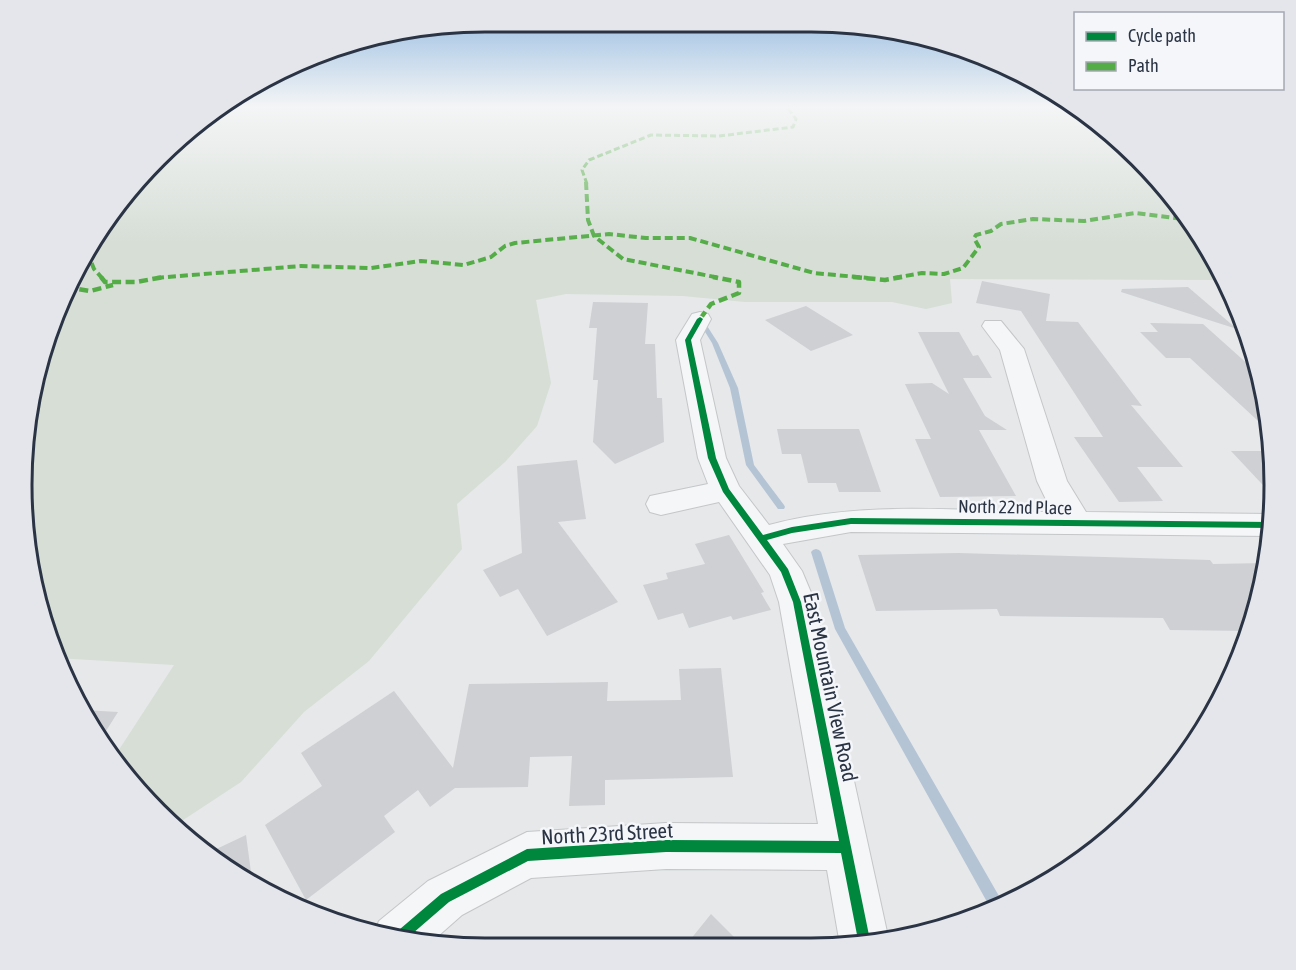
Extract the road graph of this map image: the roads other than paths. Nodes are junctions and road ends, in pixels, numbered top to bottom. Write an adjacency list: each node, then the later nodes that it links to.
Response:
1 (700, 319): 3 (street, East Mountain View Road)
2 (993, 326): 5 (street)
3 (726, 490): 4 (street); 7 (street, East Mountain View Road)
4 (661, 504)
5 (1076, 522): 6 (street, North 22nd Place); 7 (street, North 22nd Place)
6 (1263, 525)
7 (761, 539): 8 (street, East Mountain View Road)
8 (845, 847): 9 (street, North 23rd Street); 10 (street, East Mountain View Road)
9 (406, 932)
10 (863, 936)

